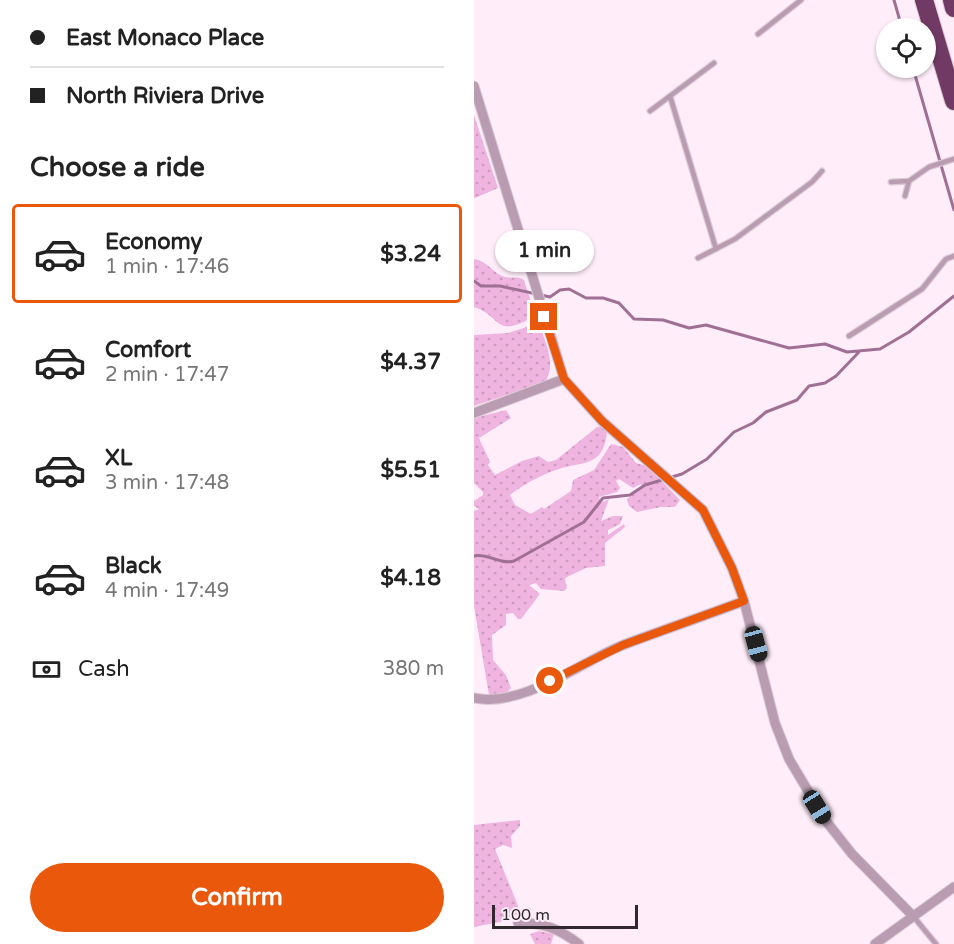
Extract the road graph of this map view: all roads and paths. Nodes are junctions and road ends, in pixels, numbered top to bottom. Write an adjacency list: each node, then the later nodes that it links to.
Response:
1 (801, 0): 5 (lane)
2 (924, 0): 10 (highway)
3 (952, 0): 4 (highway)
4 (954, 8)
5 (758, 34)
6 (714, 63): 8 (lane)
7 (474, 86): 9 (street)
8 (670, 96): 11 (lane); 17 (lane)
9 (476, 101): 21 (street)
10 (954, 101)
11 (650, 111)
12 (954, 159): 14 (lane)
13 (822, 171): 17 (lane)
14 (909, 181): 15 (lane); 16 (lane)
15 (891, 182)
16 (905, 196)
17 (716, 249): 19 (lane)
18 (954, 256): 20 (lane)
19 (698, 258)
20 (849, 336)
21 (564, 379): 22 (street); 23 (street)
22 (474, 413)
23 (744, 601): 24 (street); 26 (street)
24 (474, 698)
25 (954, 887): 26 (street)
26 (913, 916): 29 (street); 30 (lane)
27 (518, 923): 28 (street)
28 (579, 944)
29 (875, 944)
30 (936, 944)

